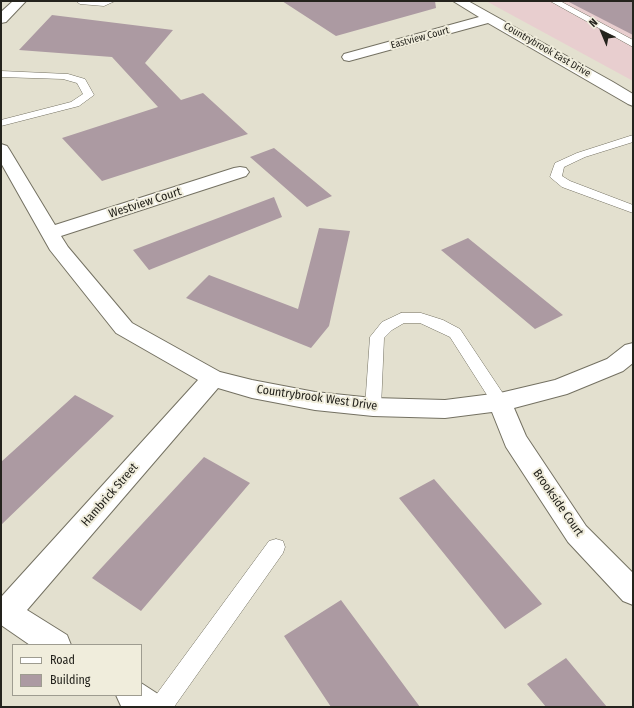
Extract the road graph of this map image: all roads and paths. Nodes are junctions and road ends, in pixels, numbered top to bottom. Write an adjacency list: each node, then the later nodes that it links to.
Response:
1 (20, 1): 6 (street)
2 (80, 1): 3 (lane)
3 (111, 1)
4 (459, 1): 7 (street, Countrybrook East Drive)
5 (554, 1): 8 (lane)
6 (1, 18)
7 (490, 18): 9 (street, Eastview Court); 11 (street, Countrybrook East Drive)
8 (633, 44)
9 (349, 57)
10 (1, 74): 12 (lane)
11 (633, 102)
12 (1, 123)
13 (633, 138): 16 (lane)
14 (1, 150): 17 (street, Countrybrook West Drive)
15 (240, 172): 17 (street, Westview Court)
16 (633, 209)
17 (50, 233): 19 (street, Countrybrook West Drive)
18 (633, 351): 20 (street, Countrybrook West Drive)
19 (213, 378): 21 (street, Countrybrook West Drive); 24 (street, Hambrick Street)
20 (500, 402): 21 (street, Countrybrook West Drive); 21 (lane); 23 (street, Brookside Court)
21 (373, 407)
22 (276, 547): 28 (lane)
23 (633, 592)
24 (4, 611): 25 (street)
25 (54, 644)
26 (134, 696): 27 (street)
27 (150, 707)
28 (161, 707)

